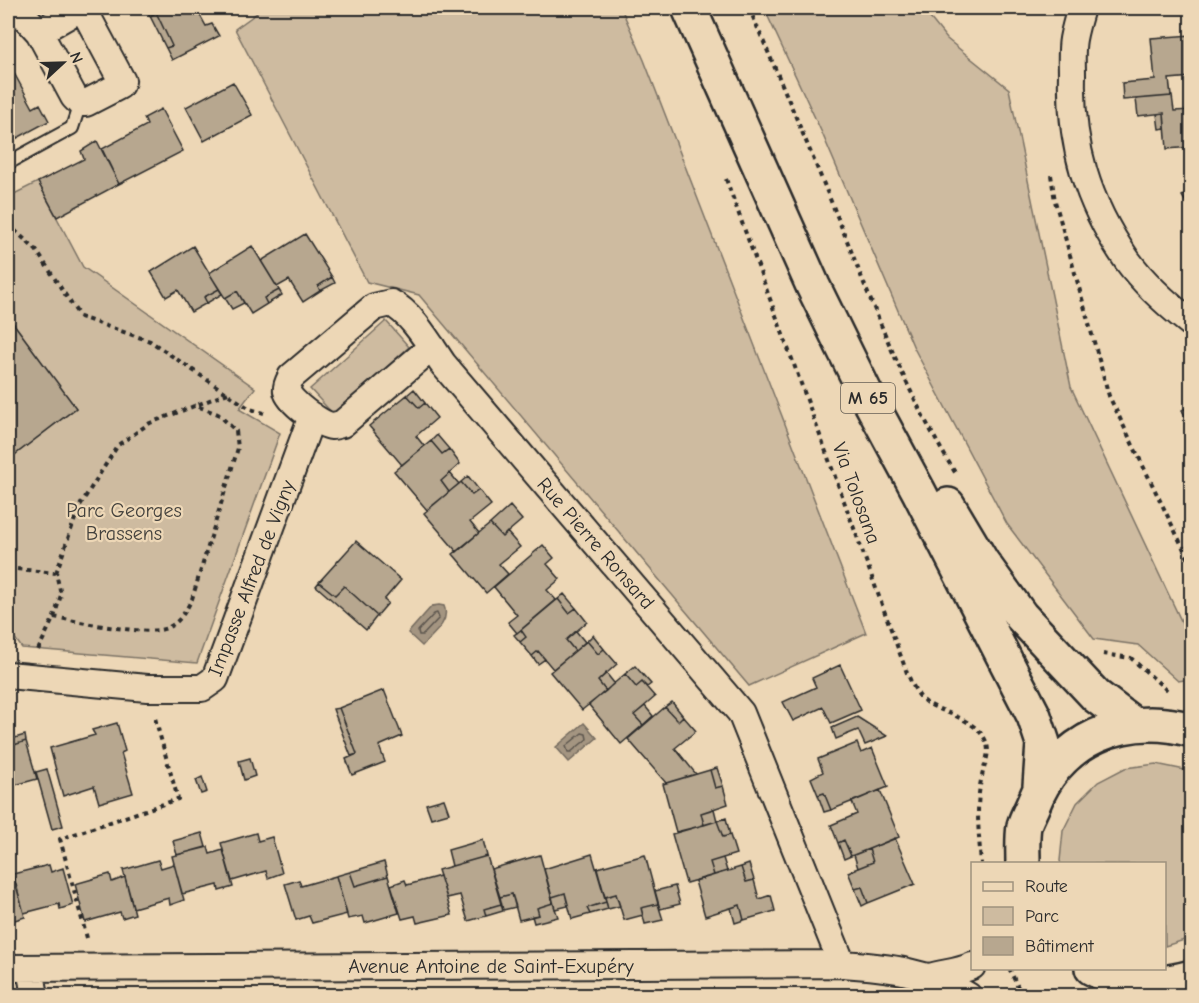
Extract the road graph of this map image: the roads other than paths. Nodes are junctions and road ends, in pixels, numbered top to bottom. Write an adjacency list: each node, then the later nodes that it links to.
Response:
1 (17, 8): 5 (street)
2 (689, 8): 14 (main road, M 65)
3 (701, 8): 12 (main road, M 65)
4 (1081, 8): 8 (street)
5 (39, 32): 6 (street); 6 (street)
6 (80, 103): 7 (lane)
7 (8, 163)
8 (1191, 324)
9 (432, 347): 10 (street); 10 (street, Rue Pierre Ronsard); 17 (street, Rue Pierre Ronsard)
10 (312, 416): 11 (street, Impasse Alfred de Vigny)
11 (16, 676)
12 (1132, 724): 13 (main road); 14 (main road)
13 (1191, 730)
14 (1041, 786): 15 (main road)
15 (1023, 862)
16 (971, 951): 22 (street)
17 (842, 964): 19 (street, Avenue Antoine de Saint-Exupéry); 22 (street, Avenue Antoine de Saint-Exupéry)
18 (971, 966): 22 (street, Avenue Antoine de Saint-Exupéry)
19 (19, 968): 24 (street)
20 (1083, 970): 26 (main road)
21 (1094, 970): 23 (main road)
22 (938, 974): 25 (street, Avenue Antoine de Saint-Exupéry)
23 (1173, 985)
24 (35, 996)
25 (968, 996)
26 (1094, 996)

